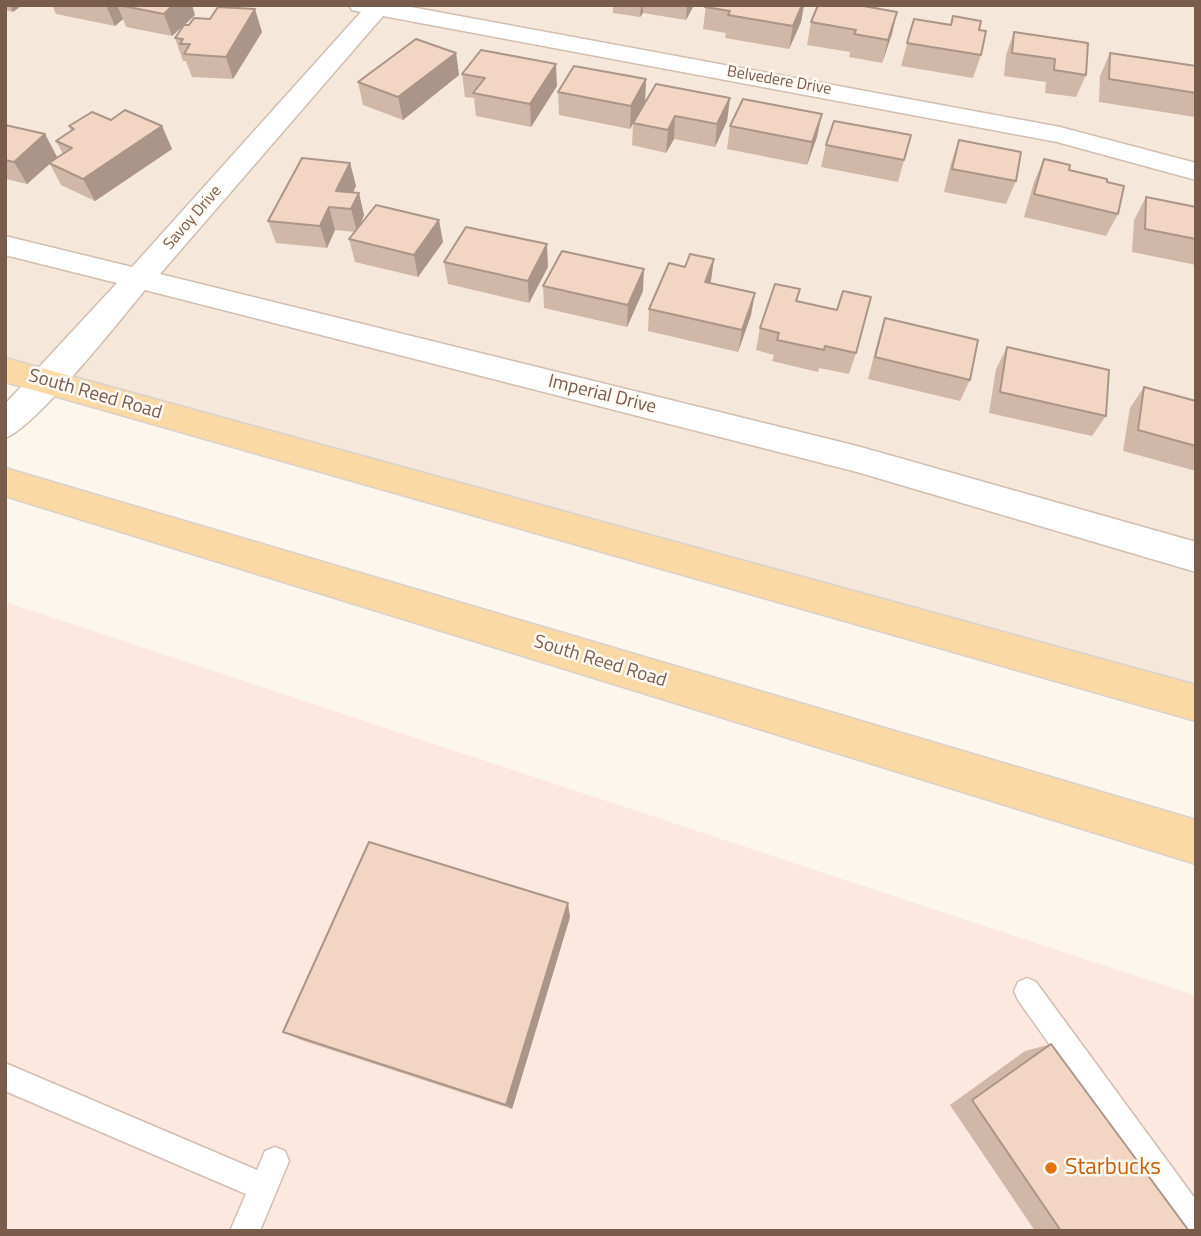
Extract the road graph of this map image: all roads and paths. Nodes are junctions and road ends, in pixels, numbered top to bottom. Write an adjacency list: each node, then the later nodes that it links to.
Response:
1 (369, 7): 2 (street, Belvedere Drive); 4 (street, Savoy Drive)
2 (1196, 172)
3 (5, 245): 4 (street, Imperial Drive)
4 (139, 279): 6 (street, Savoy Drive); 9 (street, Imperial Drive)
5 (5, 370): 6 (main road, South Reed Road)
6 (47, 382): 7 (street, Savoy Drive); 10 (main road, South Reed Road)
7 (5, 425)
8 (5, 482): 11 (main road, South Reed Road)
9 (1196, 557)
10 (1196, 703)
11 (1196, 842)
12 (1027, 991): 14 (lane)
13 (5, 1077): 15 (lane)
14 (1196, 1225)
15 (245, 1231)

